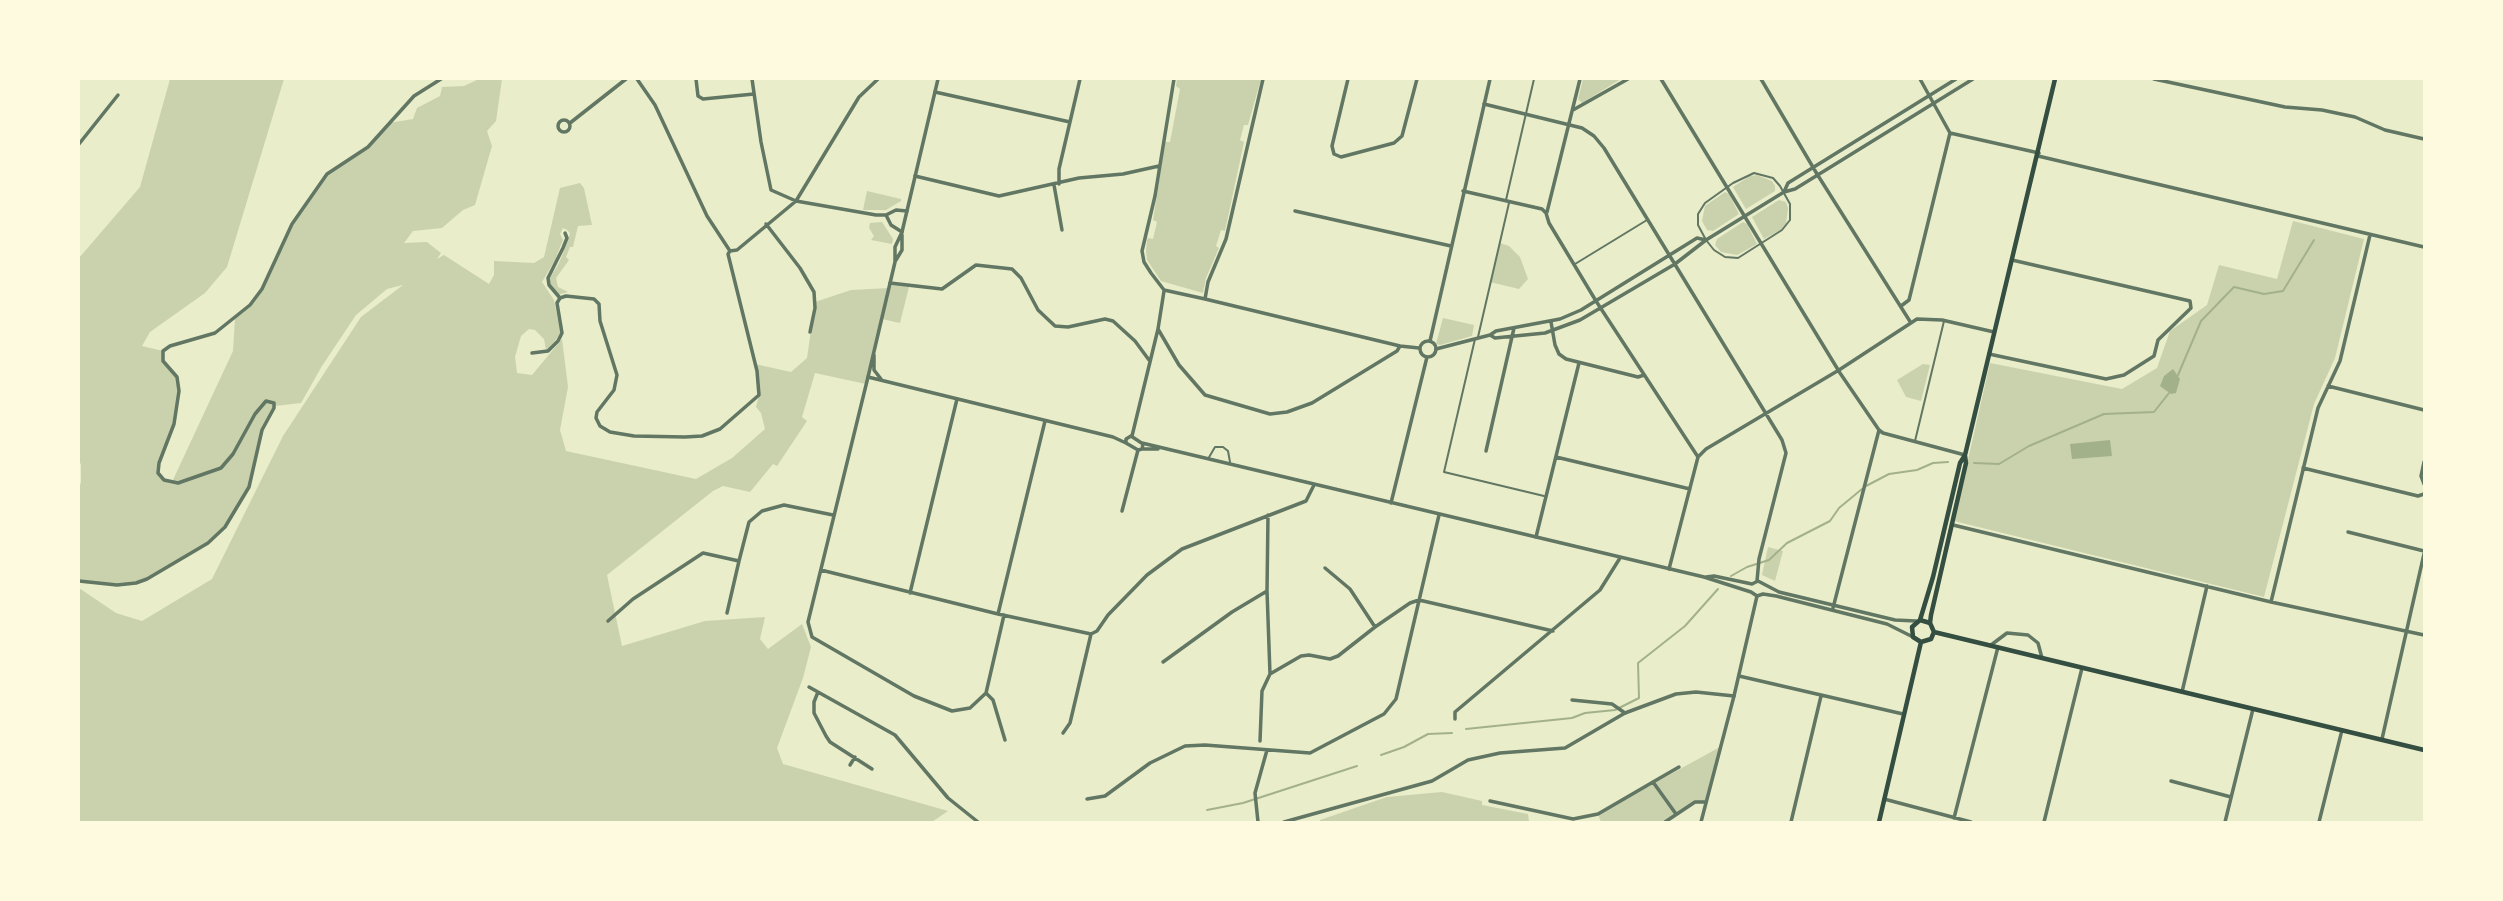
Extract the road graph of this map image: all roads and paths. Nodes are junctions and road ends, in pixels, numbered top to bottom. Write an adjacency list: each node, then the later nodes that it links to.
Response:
1 (441, 79): 143 (street)
2 (626, 79): 33 (street)
3 (638, 79): 64 (street)
4 (696, 79): 25 (street)
5 (752, 79): 25 (street)
6 (878, 79): 47 (street)
7 (937, 79): 24 (street)
8 (1080, 79): 32 (street)
9 (1174, 79): 39 (street)
10 (1263, 79): 73 (street)
11 (1348, 79): 12 (street)
12 (1417, 79)
13 (1490, 79): 29 (street)
14 (1534, 79): 31 (lane)
15 (1580, 79): 30 (street)
16 (1628, 79): 30 (street)
17 (1661, 79): 44 (street)
18 (1761, 79): 40 (street)
19 (1920, 79): 26 (street)
20 (1956, 79): 26 (street)
21 (1973, 79): 28 (street)
22 (2055, 79): 38 (main road)
23 (2154, 79): 36 (street)
24 (935, 92): 32 (street); 42 (street)
25 (754, 94): 47 (street)
26 (1930, 94): 28 (street); 40 (street)
27 (118, 95): 37 (street)
28 (1934, 102): 35 (street); 41 (street)
29 (1485, 104): 31 (street); 45 (street)
30 (1573, 110): 34 (street)
31 (1526, 114): 34 (street); 48 (lane)
32 (1070, 122): 43 (street)
33 (570, 124)
34 (1570, 125): 51 (street); 54 (street)
35 (1950, 133): 38 (street); 75 (street)
36 (2424, 139)
37 (79, 144)
38 (2038, 155): 59 (street); 66 (main road)
39 (1159, 166): 43 (street); 71 (street)
40 (1813, 167): 41 (street); 46 (street)
41 (1817, 174): 46 (street); 75 (street)
42 (915, 176): 43 (street); 49 (street)
43 (1056, 185): 56 (street)
44 (1727, 187): 46 (lane); 53 (street); 60 (lane)
45 (1464, 191): 48 (street); 62 (street)
46 (1784, 192): 53 (street); 61 (lane)
47 (796, 201): 52 (street); 55 (street)
48 (1507, 201): 51 (street); 87 (lane)
49 (907, 211): 52 (street); 57 (street)
50 (1295, 211): 62 (street)
51 (1546, 213): 68 (street)
52 (886, 215): 57 (street)
53 (1745, 216): 60 (street); 61 (street)
54 (1647, 220): 65 (street); 68 (lane)
55 (766, 224): 64 (street); 83 (street)
56 (1062, 230)
57 (902, 232): 67 (street); 67 (street)
58 (565, 233): 72 (street)
59 (2370, 235): 63 (street); 102 (street)
60 (1706, 240): 61 (lane); 65 (street); 69 (street)
61 (1761, 244): 98 (street)
62 (1451, 246): 88 (street)
63 (2424, 247)
64 (730, 251): 72 (street)
65 (1670, 256): 69 (street); 74 (street)
66 (2012, 260): 84 (main road); 94 (street)
67 (895, 262): 70 (street)
68 (1574, 264): 74 (street)
69 (1675, 264): 76 (street); 105 (street)
70 (890, 283): 92 (street); 96 (street)
71 (1164, 290): 73 (street); 81 (street)
72 (559, 298): 93 (street)
73 (1205, 299): 89 (street)
74 (1595, 301): 76 (street); 78 (street)
75 (1901, 306): 79 (street)
76 (1600, 308): 82 (street); 99 (street)
77 (1944, 320): 79 (street); 84 (street); 110 (lane)
78 (1551, 322): 80 (street); 82 (street)
79 (1911, 323): 98 (street)
80 (1514, 328): 85 (street); 86 (street)
81 (1158, 329): 89 (street); 96 (street)
82 (1552, 331): 86 (street); 97 (street)
83 (810, 332)
84 (1994, 332): 94 (main road)
85 (1490, 335): 86 (street); 87 (street)
86 (1513, 336): 115 (street)
87 (1476, 338): 91 (street); 127 (lane)
88 (1430, 341): 90 (street); 91 (street)
89 (1400, 346): 90 (street)
90 (1419, 348): 95 (street)
91 (1436, 349): 95 (street)
92 (874, 353): 100 (street); 101 (street)
93 (532, 354)
94 (1989, 354): 116 (main road)
95 (1427, 357): 128 (street)
96 (1149, 360): 108 (street)
97 (1578, 363): 99 (street); 117 (street)
98 (1839, 370): 105 (street); 107 (street)
99 (1644, 375): 118 (street)
100 (868, 377): 101 (street); 130 (street)
101 (884, 381): 103 (street)
102 (2328, 386): 104 (street); 122 (street)
103 (957, 399): 106 (street); 149 (street)
104 (2424, 410)
105 (1766, 413): 118 (street); 144 (street)
106 (1045, 421): 109 (street); 156 (street)
107 (1879, 430): 110 (street); 154 (street)
108 (1130, 436): 109 (street); 111 (street); 112 (street)
109 (1113, 437): 111 (street)
110 (1915, 442): 116 (street)
111 (1126, 443): 114 (street)
112 (1142, 443): 113 (street); 114 (street)
113 (1160, 448): 114 (street); 119 (street)
114 (1140, 449): 129 (street)
115 (1486, 451)
116 (1965, 455): 133 (main road)
117 (1556, 457): 125 (street); 127 (street)
118 (1698, 457): 125 (street)
119 (1208, 460): 121 (street); 121 (lane)
120 (2424, 462): 123 (street)
121 (1229, 465): 124 (street)
122 (2304, 468): 126 (street); 153 (street)
123 (2424, 484)
124 (1314, 485): 128 (street); 131 (street)
125 (1690, 489): 140 (street)
126 (2424, 494)
127 (1547, 497): 135 (street)
128 (1391, 503): 132 (street)
129 (1122, 510)
130 (833, 515): 138 (street); 141 (street)
131 (1268, 515): 147 (street); 165 (street)
132 (1439, 515): 135 (street); 152 (street)
133 (1949, 524): 146 (street); 159 (main road); 160 (main road)
134 (2348, 532): 136 (street)
135 (1536, 537): 137 (street)
136 (2424, 553): 163 (street)
137 (1619, 558): 140 (street); 162 (street)
138 (739, 561): 155 (street); 158 (street)
139 (1325, 568): 161 (street)
140 (1669, 569): 142 (street)
141 (821, 570): 149 (street); 179 (street)
142 (1704, 577): 144 (street); 148 (street)
143 (79, 581)
144 (1754, 583): 145 (street); 148 (street)
145 (1764, 585): 150 (street); 154 (street)
146 (2207, 586): 153 (street); 178 (street)
147 (1267, 591): 172 (street); 174 (street)
148 (1751, 592): 151 (street)
149 (910, 593): 156 (street)
150 (1763, 594): 151 (street); 154 (street)
151 (1756, 596): 175 (street)
152 (1419, 600): 161 (street); 162 (street); 192 (street)
153 (2271, 602): 163 (street)
154 (1833, 608): 159 (street); 167 (street)
155 (727, 613)
156 (998, 614): 157 (street)
157 (1004, 615): 165 (street); 179 (street)
158 (608, 621)
159 (1918, 621): 160 (main road); 167 (main road)
160 (1930, 623): 164 (main road)
161 (1375, 627): 174 (street)
162 (1553, 631): 186 (street)
163 (2408, 631): 166 (street); 189 (street)
164 (1934, 632): 168 (main road); 169 (main road)
165 (1091, 634): 188 (street)
166 (2424, 635)
167 (1913, 637): 168 (main road)
168 (1921, 642): 185 (main road)
169 (1991, 645): 170 (main road); 171 (street)
170 (1998, 647): 171 (main road); 206 (street)
171 (2042, 658): 173 (main road)
172 (1163, 662)
173 (2082, 668): 178 (main road); 216 (street)
174 (1270, 674): 191 (street)
175 (1739, 676): 180 (street); 181 (street)
176 (809, 687): 177 (street)
177 (818, 692): 194 (street); 208 (street)
178 (2182, 692): 184 (main road)
179 (986, 693): 190 (street)
180 (1734, 696): 183 (street); 204 (street)
181 (1821, 696): 185 (street); 213 (street)
182 (1572, 700): 183 (street)
183 (1621, 709): 210 (street)
184 (2253, 709): 187 (main road); 200 (street)
185 (1904, 715): 202 (main road)
186 (1455, 719)
187 (2342, 730): 189 (main road); 218 (street)
188 (1063, 733)
189 (2382, 739): 193 (main road)
190 (1005, 740)
191 (1260, 741)
192 (1267, 750): 201 (street); 209 (street)
193 (2424, 750)
194 (855, 757): 195 (street); 197 (street)
195 (850, 765)
196 (1679, 767): 199 (street)
197 (872, 769)
198 (2171, 781): 200 (street)
199 (1653, 782): 205 (street); 207 (street)
200 (2231, 797): 217 (street)
201 (1087, 799)
202 (1884, 799): 206 (street); 214 (main road)
203 (1490, 801): 207 (street)
204 (1706, 802): 205 (street); 212 (street)
205 (1676, 814): 211 (street)
206 (1954, 818): 215 (street)
207 (1573, 821)
208 (978, 822)
209 (1258, 822)
210 (1284, 822)
211 (1665, 822)
212 (1701, 822)
213 (1791, 822)
214 (1879, 822)
215 (1971, 822)
216 (2044, 822)
217 (2225, 822)
218 (2319, 822)

